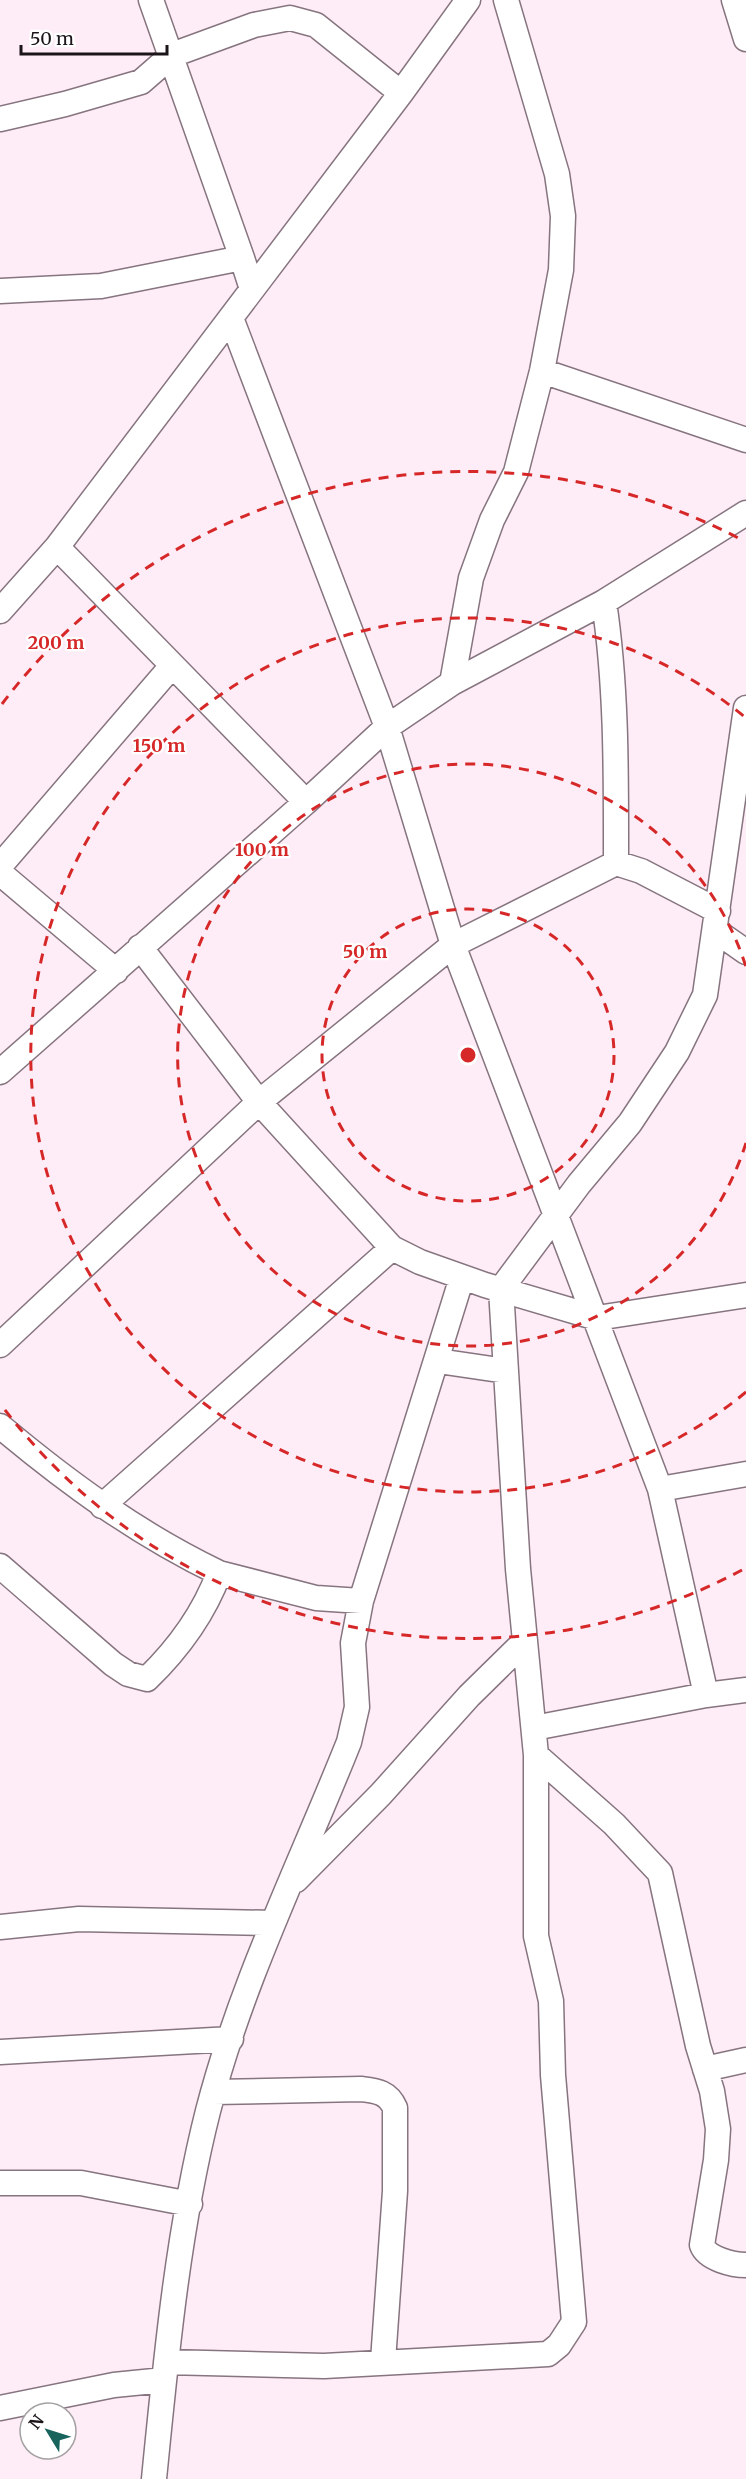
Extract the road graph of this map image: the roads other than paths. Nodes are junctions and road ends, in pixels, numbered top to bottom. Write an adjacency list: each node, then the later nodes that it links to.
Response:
1 (151, 0): 6 (street)
2 (468, 0): 7 (street)
3 (506, 0): 13 (street)
4 (734, 0): 5 (street)
5 (746, 39)
6 (172, 55): 7 (street); 8 (street); 9 (street)
7 (401, 93): 10 (street)
8 (0, 119)
9 (242, 258): 10 (street); 11 (street)
10 (252, 289): 12 (street)
11 (0, 291)
12 (231, 318): 16 (street); 22 (street)
13 (542, 371): 14 (street); 20 (street)
14 (746, 440)
15 (746, 513): 17 (street)
16 (57, 547): 18 (street); 19 (street)
17 (604, 602): 20 (street); 24 (street)
18 (0, 611)
19 (171, 667): 23 (street); 25 (street)
20 (452, 683): 22 (street)
21 (746, 708): 27 (street)
22 (387, 727): 23 (street); 28 (street)
23 (306, 802): 29 (street)
24 (616, 863): 27 (street); 28 (street)
25 (0, 866)
26 (0, 873): 31 (street)
27 (717, 921): 30 (street); 34 (street)
28 (453, 945): 33 (street); 34 (street)
29 (140, 947): 31 (street); 33 (street)
30 (746, 952)
31 (116, 971): 32 (street)
32 (0, 1072)
33 (259, 1102): 35 (street); 40 (street)
34 (556, 1216): 37 (street); 39 (street)
35 (392, 1248): 36 (street); 46 (street)
36 (462, 1277): 37 (street); 41 (street)
37 (501, 1289): 39 (street); 42 (street)
38 (746, 1295): 39 (street)
39 (597, 1318): 45 (street)
40 (0, 1345)
41 (438, 1361): 42 (street); 49 (street)
42 (506, 1371): 50 (street)
43 (0, 1426): 46 (street)
44 (746, 1474): 45 (street)
45 (660, 1490): 52 (street)
46 (102, 1506): 48 (street)
47 (0, 1566): 48 (street)
48 (219, 1573): 49 (street)
49 (361, 1601): 55 (street)
50 (525, 1641): 53 (street); 55 (street)
51 (746, 1690): 52 (street)
52 (706, 1695): 53 (street)
53 (534, 1728): 54 (street)
54 (536, 1755): 61 (street); 66 (street)
55 (286, 1890): 56 (street)
56 (273, 1923): 57 (street); 58 (street)
57 (0, 1927)
58 (231, 2039): 59 (street); 62 (street)
59 (0, 2052)
60 (746, 2060): 61 (street)
61 (705, 2070): 65 (street)
62 (214, 2092): 64 (street); 66 (street)
63 (0, 2183): 64 (street)
64 (190, 2204): 67 (street)
65 (746, 2265)
66 (383, 2361): 67 (street)
67 (165, 2371): 68 (street); 69 (street)
68 (0, 2408)
69 (154, 2479)

